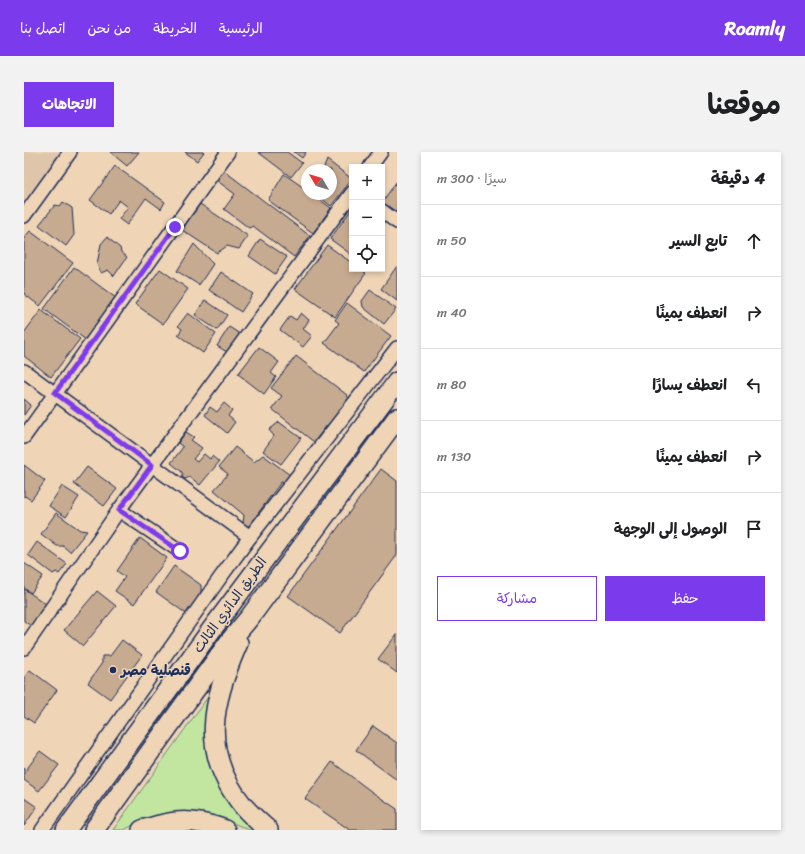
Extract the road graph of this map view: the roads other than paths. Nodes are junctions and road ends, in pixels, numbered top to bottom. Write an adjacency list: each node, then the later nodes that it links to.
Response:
1 (70, 152): 7 (street)
2 (228, 152): 12 (street)
3 (381, 152): 4 (street)
4 (372, 164)
5 (349, 197): 15 (street)
6 (385, 213): 8 (street)
7 (24, 216)
8 (397, 222)
9 (397, 348): 17 (street)
10 (24, 371): 12 (street)
11 (397, 382): 22 (highway, الطريق الدائري الثالث)
12 (55, 393): 14 (street); 15 (street)
13 (397, 418): 19 (highway, الطريق الدائري الثالث)
14 (24, 437)
15 (152, 465): 16 (street); 17 (street)
16 (119, 510): 18 (street); 20 (street)
17 (250, 537): 21 (street)
18 (180, 551)
19 (250, 617): 23 (highway, الطريق الدائري الثالث); 26 (highway)
20 (24, 648)
21 (42, 830)
22 (66, 830)
23 (94, 830)
24 (142, 830): 25 (highway)
25 (225, 830)
26 (268, 830)

